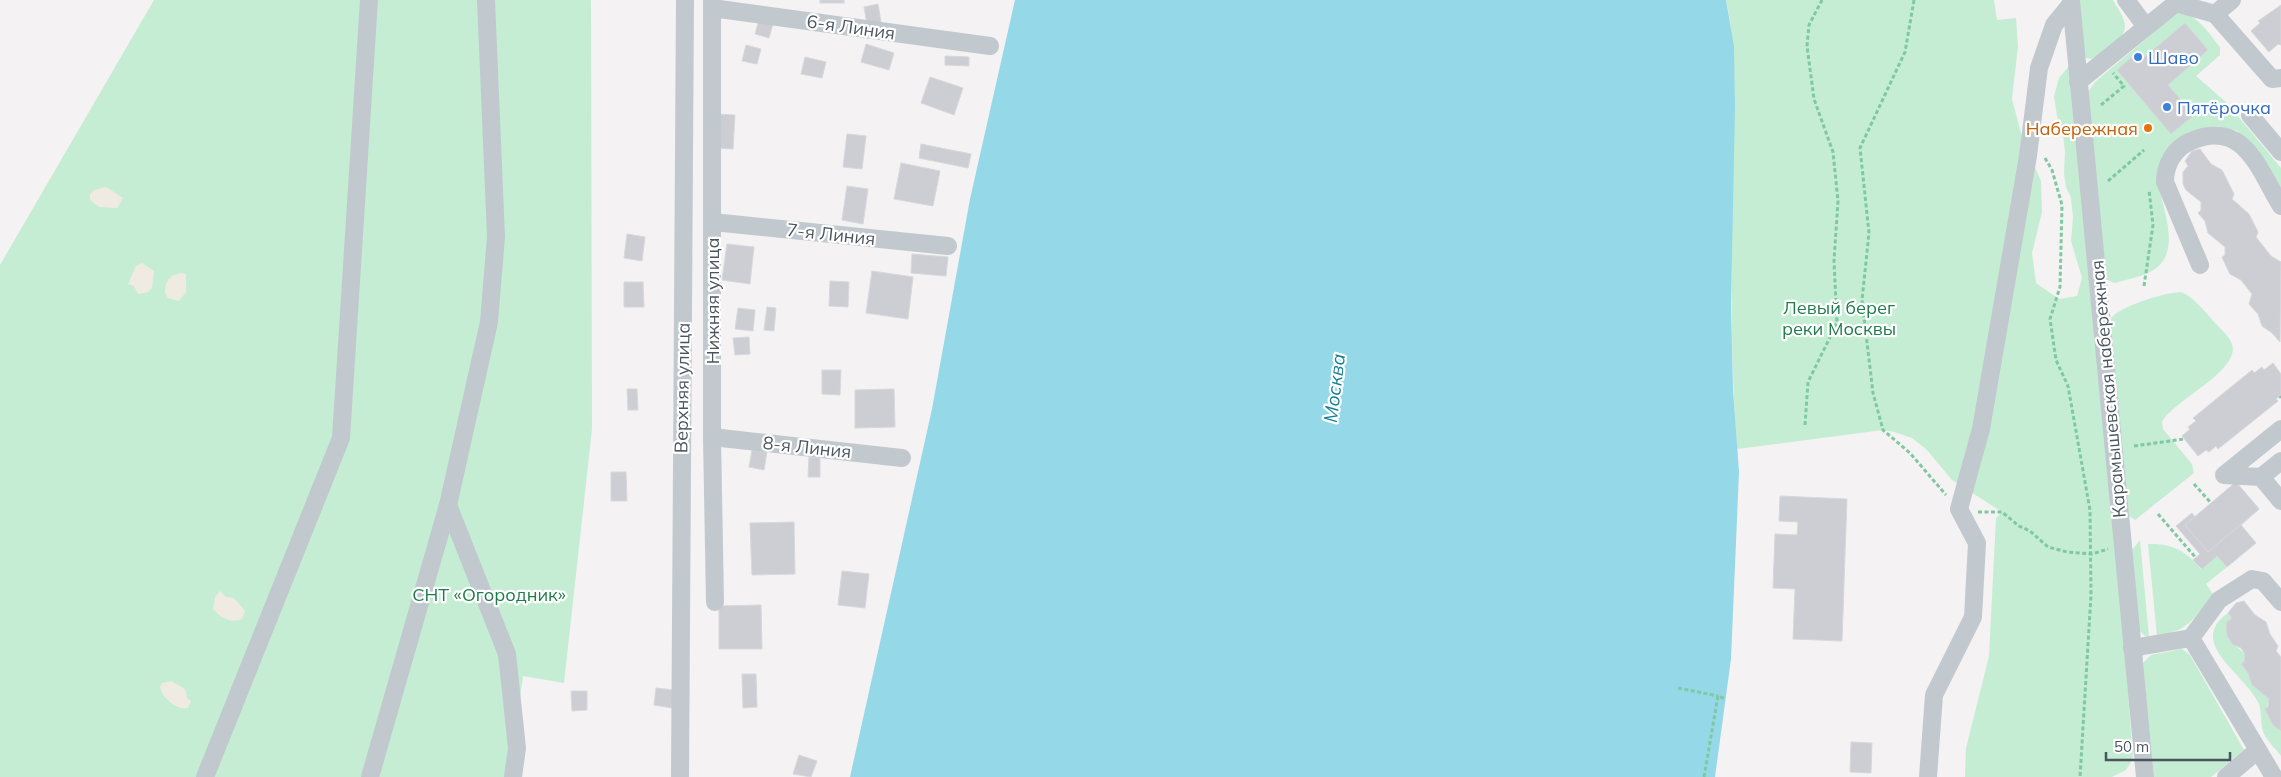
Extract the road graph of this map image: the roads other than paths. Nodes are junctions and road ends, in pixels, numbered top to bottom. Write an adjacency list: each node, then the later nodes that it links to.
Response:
1 (370, 0): 32 (street)
2 (486, 0): 26 (street)
3 (685, 0): 35 (street, Верхняя улица)
4 (2126, 0): 10 (street)
5 (2232, 0): 9 (street)
6 (2178, 1): 9 (street); 10 (street)
7 (2071, 2): 13 (street, Карамышевская набережная); 36 (street)
8 (712, 4): 11 (street, 6-я Линия); 17 (street, Нижняя улица)
9 (2215, 14): 12 (street)
10 (2146, 27): 13 (street)
11 (990, 46)
12 (2281, 78)
13 (2078, 82): 30 (street, Карамышевская набережная)
14 (2250, 115): 15 (street)
15 (2281, 152)
16 (2281, 206): 19 (street)
17 (713, 222): 18 (street, 7-я Линия); 21 (street, Нижняя улица)
18 (948, 246)
19 (2200, 265)
20 (2281, 429): 24 (street)
21 (712, 437): 22 (street, 8-я Линия); 27 (street, Нижняя улица)
22 (902, 458)
23 (2281, 461): 24 (street)
24 (2261, 477): 25 (street)
25 (2281, 501)
26 (448, 505): 33 (street); 34 (street)
27 (715, 602)
28 (2281, 602): 29 (street)
29 (2191, 638): 30 (street); 31 (street)
30 (2132, 648): 37 (street, Карамышевская набережная)
31 (2258, 750): 38 (street); 39 (street)
32 (205, 777)
33 (370, 777)
34 (512, 777)
35 (680, 777)
36 (1928, 777)
37 (2144, 777)
38 (2226, 777)
39 (2274, 777)

